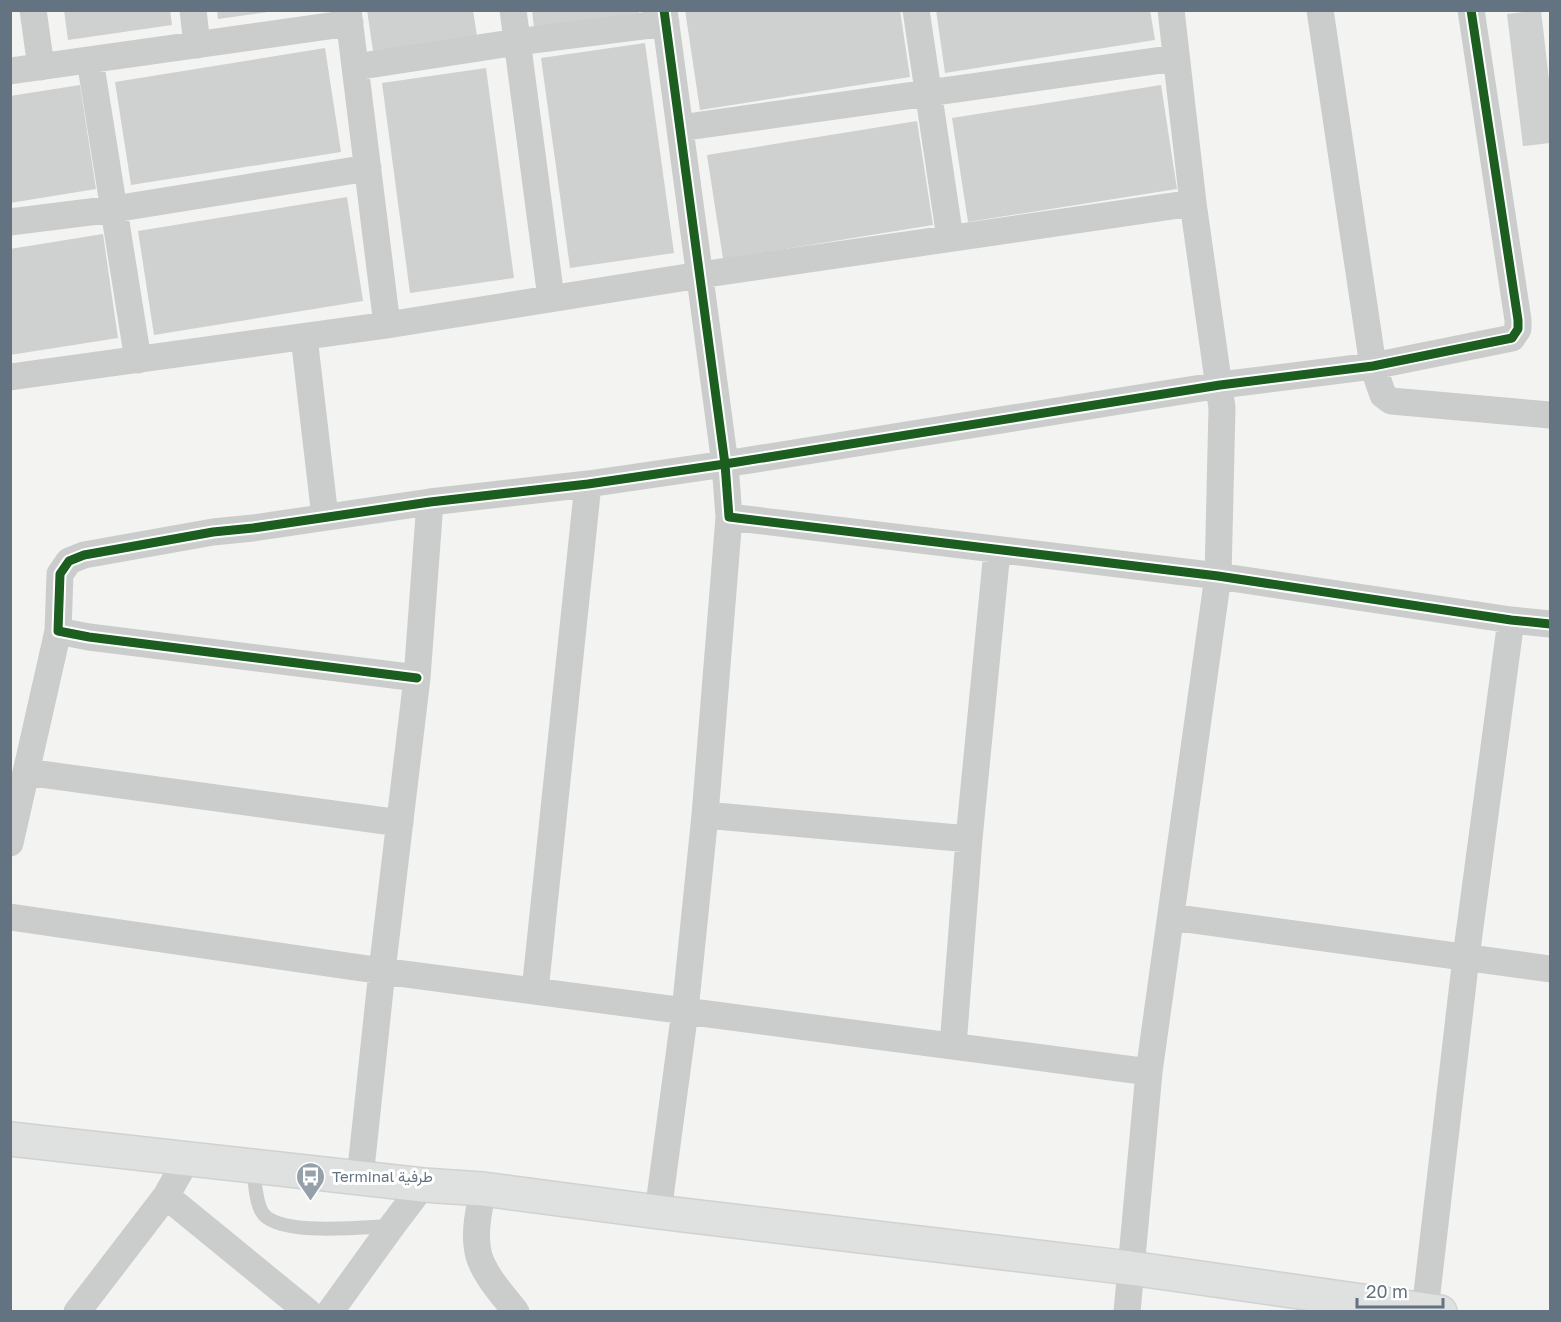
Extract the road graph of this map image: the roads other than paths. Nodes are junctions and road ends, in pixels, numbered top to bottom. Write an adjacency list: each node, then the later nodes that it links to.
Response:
1 (33, 10): 14 (street)
2 (193, 10): 11 (street)
3 (513, 10): 10 (street)
4 (916, 10): 17 (street)
5 (1171, 10): 12 (street)
6 (1320, 10): 29 (street)
7 (1471, 10): 29 (street)
8 (349, 17): 11 (street); 15 (street)
9 (665, 17): 10 (street); 18 (street)
10 (518, 42): 15 (street); 25 (street)
11 (197, 45): 13 (street)
12 (1176, 58): 17 (street); 20 (street)
13 (90, 60): 14 (street); 21 (street)
14 (40, 67): 16 (street)
15 (355, 67): 19 (street)
16 (10, 71)
17 (927, 93): 18 (street); 23 (street)
18 (680, 128): 24 (street)
19 (368, 168): 21 (street); 26 (street)
20 (1193, 203): 23 (street); 31 (street)
21 (114, 209): 22 (street); 28 (street)
22 (10, 222)
23 (950, 238): 24 (street)
24 (700, 274): 25 (street); 33 (street)
25 (551, 298): 26 (street)
26 (387, 325): 27 (street)
27 (304, 337): 28 (street); 36 (street)
28 (138, 360): 30 (street)
29 (1373, 366): 31 (street); 32 (street)
30 (10, 377)
31 (1220, 385): 33 (street); 39 (street)
32 (1551, 415)
33 (725, 464): 34 (street); 37 (street)
34 (588, 484): 35 (street); 54 (street)
35 (430, 502): 36 (street); 43 (street)
36 (325, 517): 42 (street)
37 (729, 517): 38 (street); 45 (street)
38 (998, 551): 39 (street); 47 (street)
39 (1218, 576): 40 (street); 50 (street)
40 (1511, 620): 41 (street); 51 (street)
41 (1551, 624)
42 (58, 631): 43 (street); 44 (street)
43 (417, 678): 46 (street)
44 (26, 772): 46 (street); 48 (street)
45 (705, 814): 47 (street); 55 (street)
46 (400, 823): 53 (street)
47 (969, 839): 56 (street)
48 (10, 843)
49 (10, 917): 53 (street)
50 (1171, 917): 51 (street); 57 (street)
51 (1466, 957): 52 (street); 73 (street)
52 (1551, 969)
53 (382, 971): 54 (street); 61 (street)
54 (535, 991): 55 (street)
55 (685, 1011): 56 (street); 65 (street)
56 (953, 1046): 57 (street)
57 (1149, 1072): 67 (street)
58 (10, 1139): 59 (main road)
59 (187, 1160): 60 (main road); 64 (street)
60 (252, 1166): 61 (main road); 66 (lane)
61 (360, 1178): 62 (main road)
62 (423, 1185): 63 (main road); 66 (street)
63 (483, 1189): 65 (main road); 71 (street)
64 (166, 1196): 68 (street); 69 (street)
65 (658, 1212): 67 (main road)
66 (392, 1226): 70 (street)
67 (1131, 1268): 72 (street); 73 (main road)
68 (76, 1311)
69 (308, 1311)
70 (330, 1311)
71 (516, 1311)
72 (1127, 1311)
73 (1433, 1311)

